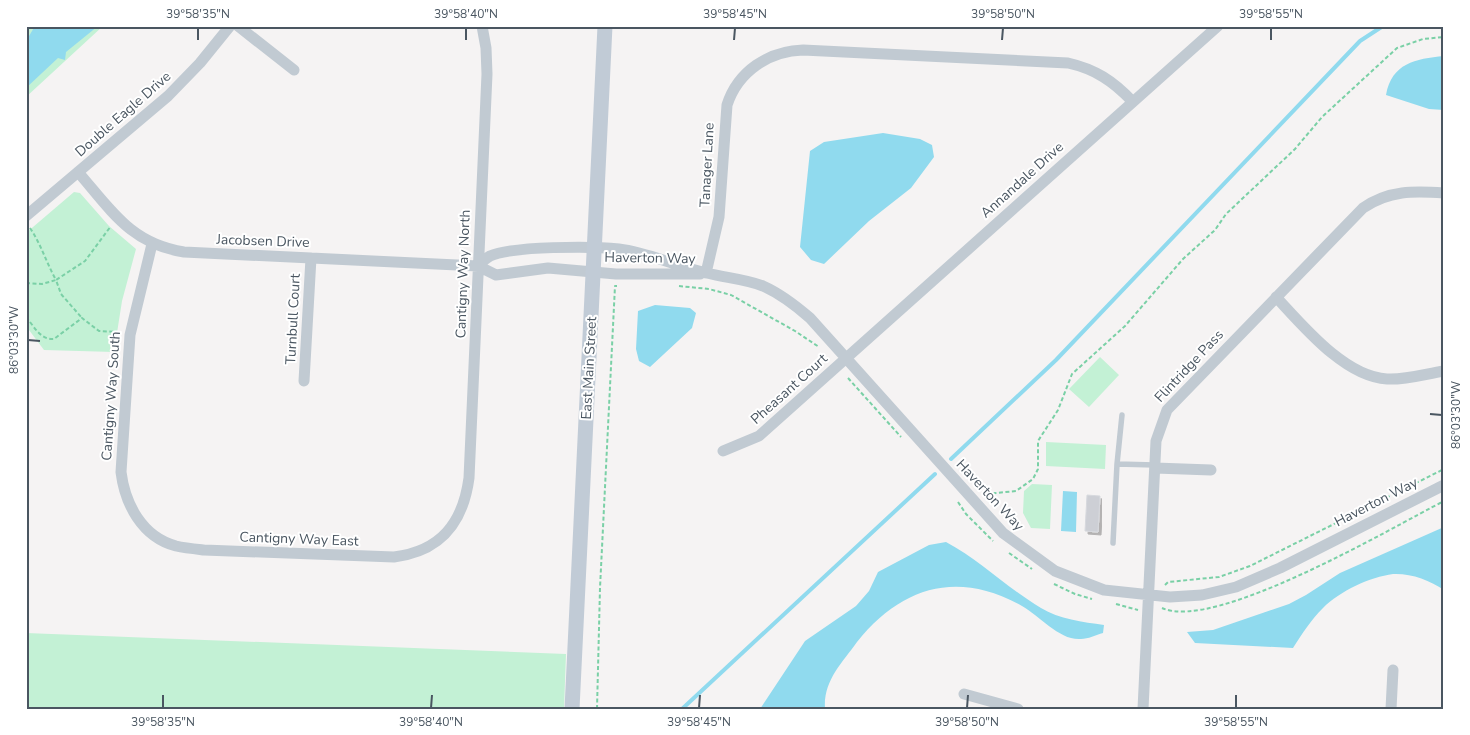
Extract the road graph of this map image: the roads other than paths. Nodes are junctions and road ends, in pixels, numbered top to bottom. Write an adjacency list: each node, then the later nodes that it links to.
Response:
1 (230, 26): 8 (street, Double Eagle Drive)
2 (238, 26): 6 (street)
3 (482, 26): 14 (street, Cantigny Way North)
4 (604, 26): 12 (main road, East Main Street)
5 (1218, 26): 7 (street, Annandale Drive)
6 (294, 70)
7 (1132, 101): 16 (street, Tanager Lane); 18 (street, Annandale Drive)
8 (78, 172): 10 (street, Double Eagle Drive); 11 (street, Jacobsen Drive)
9 (1444, 193): 17 (street, Flintridge Pass)
10 (26, 216)
11 (152, 244): 13 (street, Jacobsen Drive); 27 (street, Cantigny Way South)
12 (594, 249): 14 (street); 15 (main road, East Main Street); 16 (street, Haverton Way)
13 (311, 258): 14 (street, Jacobsen Drive); 20 (street, Turnbull Court)
14 (478, 266): 15 (street, Jacobsen Drive); 28 (street, Cantigny Way North)
15 (593, 272): 16 (street, Haverton Way); 33 (main road, East Main Street)
16 (706, 273): 18 (street, Haverton Way)
17 (1276, 297): 19 (street); 24 (street, Flintridge Pass)
18 (846, 358): 22 (street, Pheasant Court); 30 (street, Haverton Way)
19 (1444, 371)
20 (304, 382)
21 (1122, 415): 23 (lane)
22 (723, 451)
23 (1116, 464): 24 (lane); 29 (lane)
24 (1155, 466): 25 (street); 30 (street, Flintridge Pass)
25 (1211, 470)
26 (1444, 485): 30 (street, Haverton Way)
27 (138, 519): 28 (street, Cantigny Way East)
28 (457, 520)
29 (1113, 543)
30 (1149, 596): 35 (street, Flintridge Pass)
31 (1393, 670): 36 (street)
32 (964, 694): 34 (street)
33 (572, 709)
34 (1018, 709)
35 (1143, 709)
36 (1391, 709)

